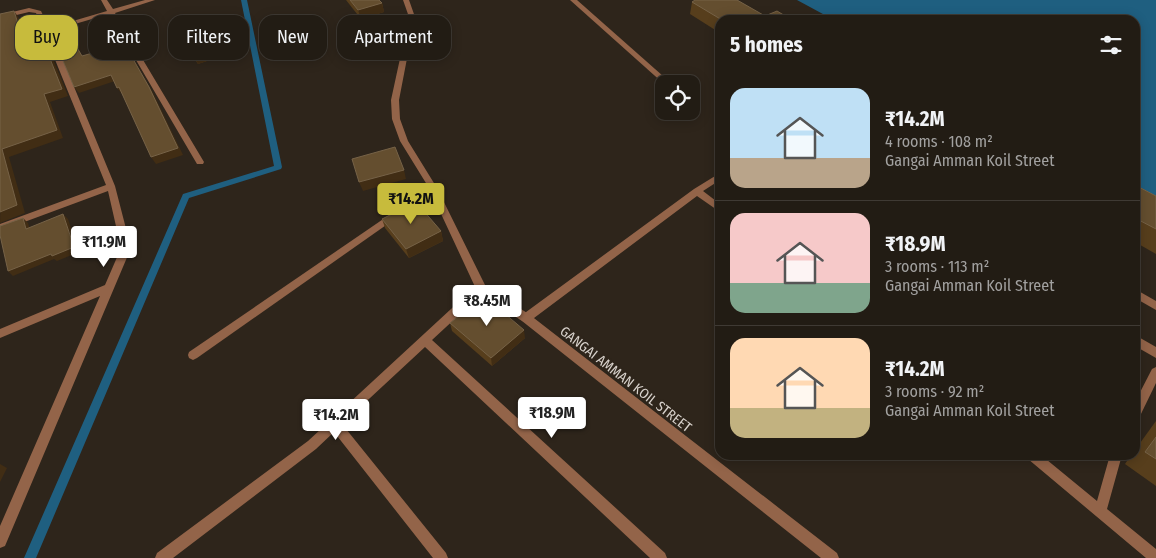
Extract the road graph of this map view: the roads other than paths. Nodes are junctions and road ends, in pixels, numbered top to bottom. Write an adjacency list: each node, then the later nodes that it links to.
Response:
1 (104, 0): 5 (street)
2 (152, 0): 5 (street)
3 (406, 0): 14 (street)
4 (573, 0): 10 (street)
5 (111, 12): 8 (street); 11 (street)
6 (40, 15): 7 (street)
7 (0, 16)
8 (78, 21)
9 (60, 60): 13 (street)
10 (658, 75)
11 (200, 162)
12 (715, 179): 15 (street)
13 (111, 186): 17 (street); 18 (street)
14 (433, 188): 19 (street); 27 (street)
15 (697, 191): 16 (street); 22 (street)
16 (715, 205)
17 (0, 228)
18 (109, 288): 23 (street); 34 (street)
19 (480, 288): 22 (street, GANGAI AMMAN KOIL STREET); 24 (street)
20 (1140, 296): 21 (street)
21 (1156, 306)
22 (526, 318): 39 (street, GANGAI AMMAN KOIL STREET)
23 (0, 334)
24 (425, 340): 30 (street); 38 (street)
25 (1140, 343): 26 (street)
26 (1156, 353)
27 (193, 356)
28 (1156, 372): 29 (street)
29 (1140, 404)
30 (334, 424): 36 (street); 37 (street)
31 (1038, 460): 33 (street)
32 (1115, 460): 33 (street)
33 (1100, 512): 35 (street)
34 (0, 541)
35 (1154, 556)
36 (162, 558)
37 (441, 558)
38 (660, 558)
39 (832, 558)

